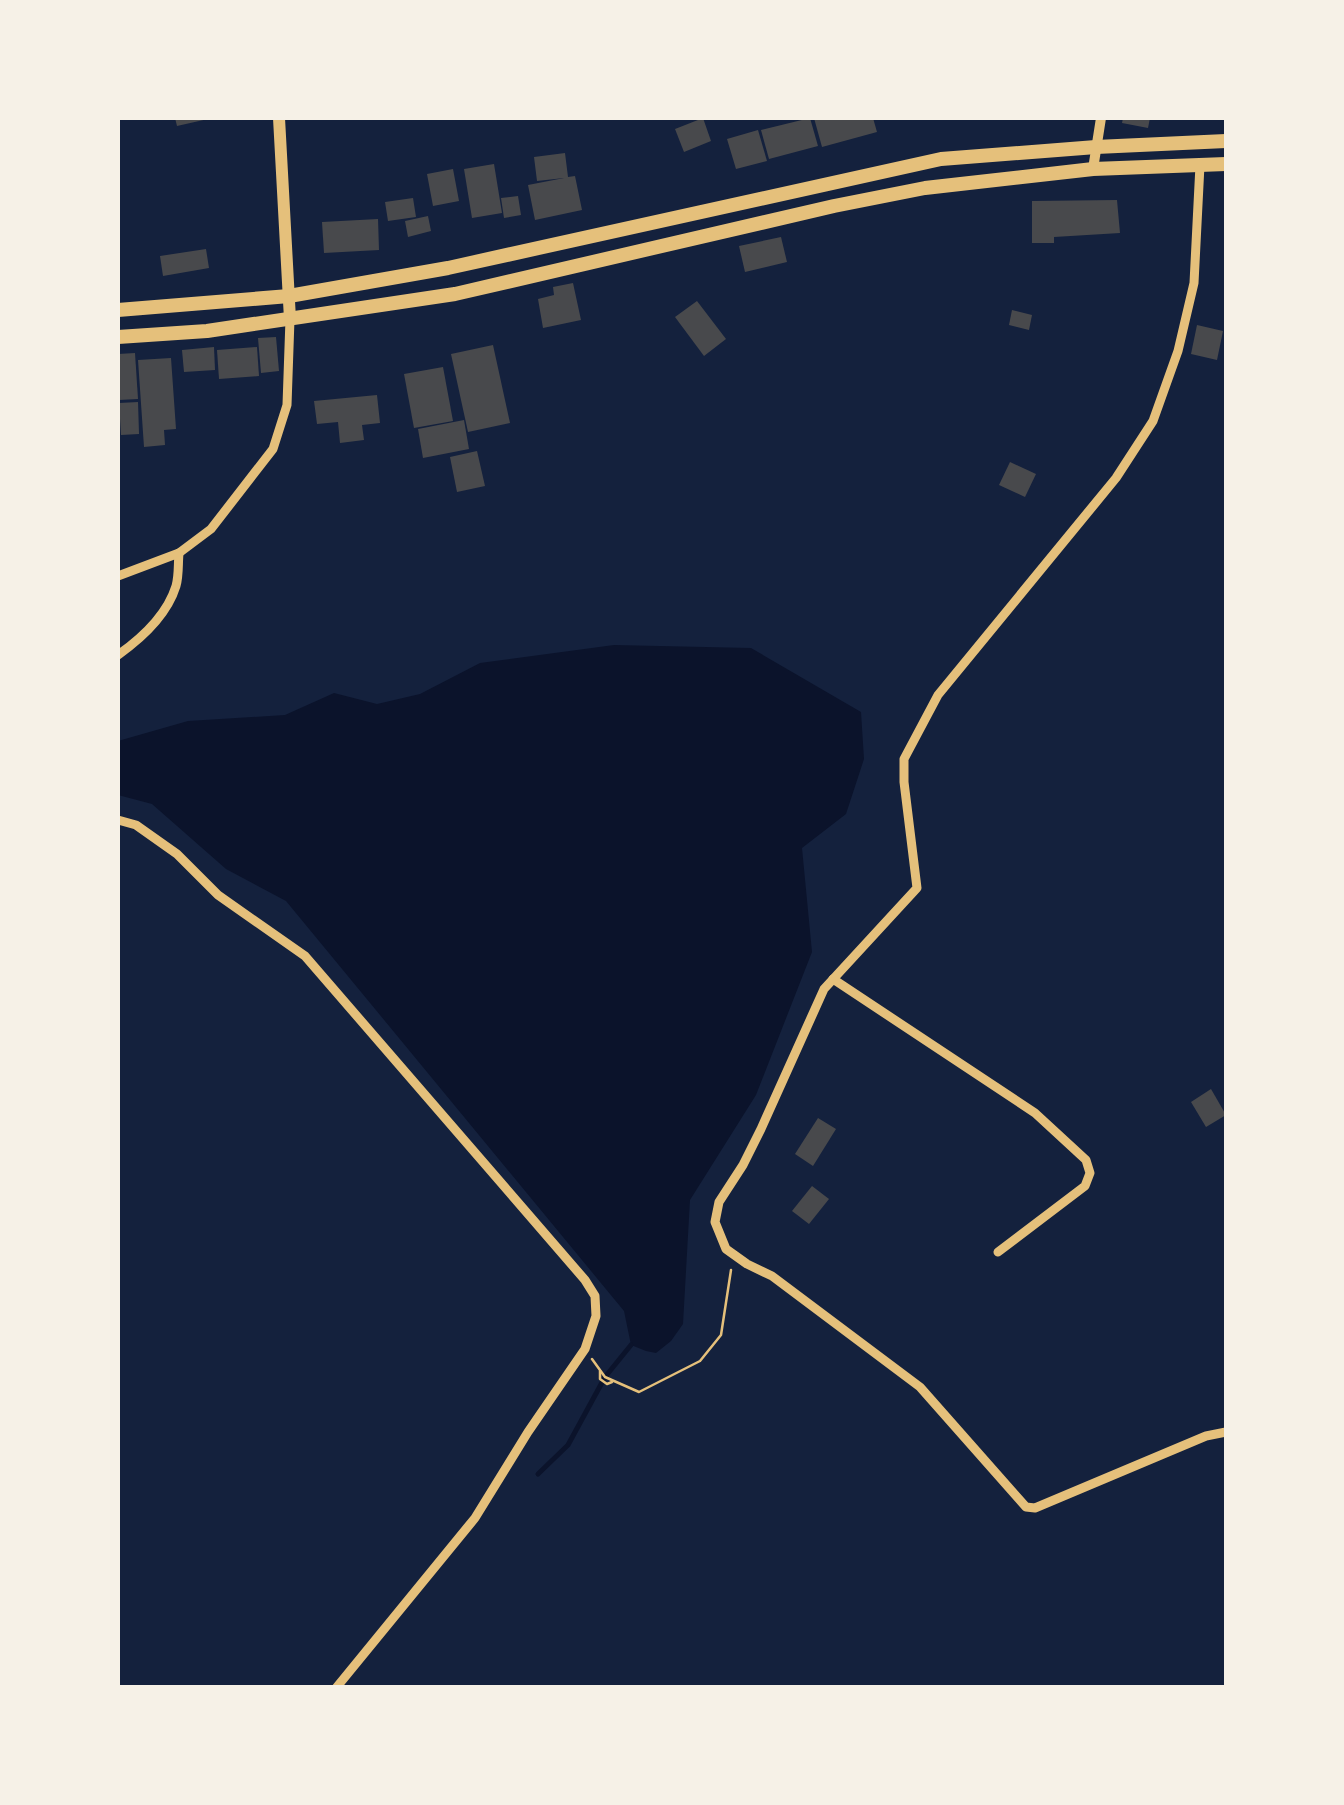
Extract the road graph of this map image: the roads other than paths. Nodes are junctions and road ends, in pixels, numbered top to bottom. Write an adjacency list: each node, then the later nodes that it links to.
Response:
1 (279, 118): 8 (main road)
2 (1100, 118): 4 (street)
3 (1226, 141): 4 (highway)
4 (1096, 146): 7 (street); 8 (highway)
5 (1226, 164): 6 (highway)
6 (1200, 165): 7 (highway); 16 (street)
7 (1093, 169): 10 (highway)
8 (289, 296): 9 (highway); 10 (main road)
9 (118, 310)
10 (290, 319): 11 (highway); 12 (street)
11 (118, 337)
12 (178, 553): 13 (street); 14 (street)
13 (118, 576)
14 (118, 655)
15 (118, 820): 19 (street)
16 (833, 979): 17 (street); 18 (street)
17 (998, 1252)
18 (1226, 1432)
19 (336, 1688)

